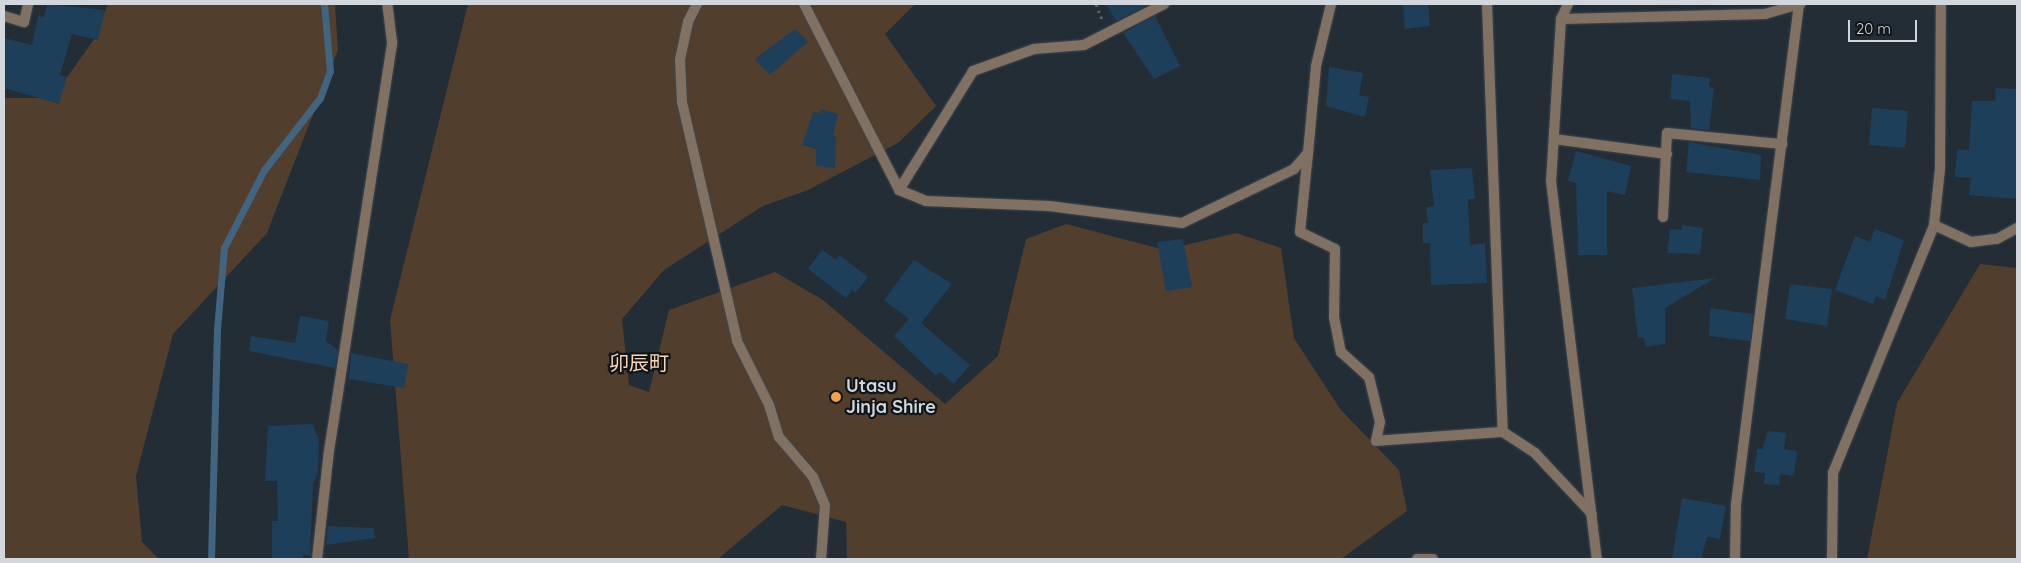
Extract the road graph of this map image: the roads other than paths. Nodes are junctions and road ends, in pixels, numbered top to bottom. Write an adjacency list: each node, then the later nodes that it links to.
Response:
1 (28, 4): 11 (street)
2 (387, 4): 23 (street)
3 (697, 4): 24 (street)
4 (804, 4): 17 (street)
5 (1164, 4): 17 (street)
6 (1331, 4): 15 (street)
7 (1487, 4): 21 (street)
8 (1568, 4): 12 (street)
9 (1799, 4): 12 (street); 14 (street)
10 (1941, 4): 19 (street)
11 (4, 16)
12 (1561, 19): 13 (street)
13 (1554, 139): 16 (street); 22 (street)
14 (1782, 144): 16 (street); 28 (street)
15 (1308, 153): 17 (street); 21 (street)
16 (1667, 154): 18 (street)
17 (899, 190)
18 (1663, 217)
19 (1934, 225): 20 (street); 29 (street)
20 (2017, 228)
21 (1503, 432): 22 (street)
22 (1592, 515): 27 (street)
23 (316, 559)
24 (821, 559)
25 (1417, 559): 26 (street)
26 (1434, 559)
27 (1597, 559)
28 (1735, 559)
29 (1832, 559)

